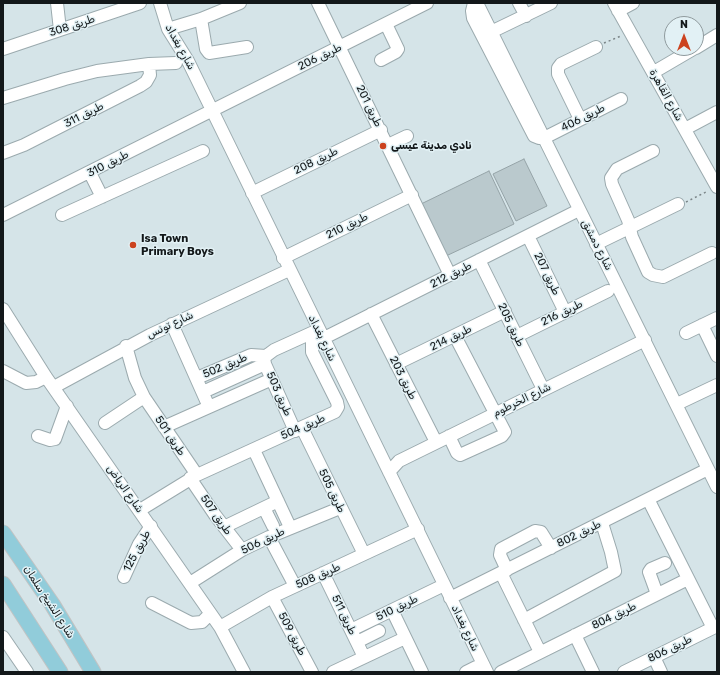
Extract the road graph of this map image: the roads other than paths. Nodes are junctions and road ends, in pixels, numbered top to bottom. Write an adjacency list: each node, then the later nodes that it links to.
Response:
1 (57, 3): 16 (street)
2 (140, 3): 16 (street, طريق 308)
3 (160, 3): 15 (street, شارع بغداد)
4 (240, 3): 13 (street)
5 (318, 3): 22 (street, طريق 201)
6 (427, 3): 14 (street, طريق 206)
7 (476, 3): 17 (street, شارع دمشق); 37 (street)
8 (520, 3): 12 (street)
9 (551, 3): 12 (street)
10 (633, 3): 11 (street)
11 (616, 7): 28 (street, شارع القاهرة)
12 (526, 16): 17 (street)
13 (201, 19): 15 (street); 20 (street)
14 (386, 24): 22 (street, طريق 206); 25 (street)
15 (168, 29): 31 (street, شارع بغداد)
16 (60, 30): 23 (street, طريق 308)
17 (491, 32): 37 (street, شارع دمشق)
18 (717, 36): 19 (street)
19 (704, 43)
20 (247, 46)
21 (596, 46): 33 (street)
22 (340, 47): 31 (street, طريق 206); 35 (street, طريق 201)
23 (3, 49)
24 (682, 56): 28 (street)
25 (381, 60)
26 (176, 62): 27 (street)
27 (149, 64): 29 (street); 41 (street, طريق 311)
28 (654, 72): 34 (street, شارع القاهرة)
29 (3, 98)
30 (621, 99): 33 (street, طريق 406)
31 (212, 110): 42 (street, طريق 310); 44 (street, شارع بغداد)
32 (717, 112): 34 (street)
33 (580, 119): 37 (street, طريق 406)
34 (685, 129): 43 (street, شارع القاهرة)
35 (381, 130): 38 (street, طريق 201); 44 (street, طريق 208)
36 (408, 136): 38 (street)
37 (544, 138): 48 (street, شارع دمشق)
38 (388, 145): 45 (street, طريق 201)
39 (203, 151): 46 (street)
40 (653, 151): 51 (street)
41 (3, 153)
42 (90, 173): 46 (street); 49 (street, طريق 310)
43 (717, 187)
44 (252, 193): 55 (street, شارع بغداد)
45 (412, 194): 55 (street, طريق 210); 58 (street, طريق 201)
46 (102, 197): 50 (street)
47 (678, 204): 51 (street)
48 (579, 210): 52 (street, طريق 212); 53 (street, شارع دمشق)
49 (3, 215)
50 (62, 215)
51 (630, 228): 53 (street); 54 (street)
52 (528, 236): 56 (street, طريق 212); 62 (street, طريق 207)
53 (596, 244): 72 (street, شارع دمشق)
54 (712, 253)
55 (283, 258): 57 (street, شارع بغداد)
56 (480, 260): 58 (street, طريق 212); 61 (street, طريق 205)
57 (289, 270): 65 (street, شارع تونس); 68 (street, شارع بغداد)
58 (450, 275): 63 (street, طريق 212)
59 (608, 291): 62 (street, طريق 216)
60 (3, 309): 67 (street, شارع الرياض)
61 (505, 311): 70 (street, طريق 214); 71 (street, طريق 205)
62 (565, 312): 71 (street, طريق 216)
63 (371, 314): 68 (street, طريق 212); 76 (street, طريق 203)
64 (717, 318): 66 (street)
65 (172, 324): 73 (street, شارع تونس); 79 (street)
66 (702, 325): 69 (street); 74 (street)
67 (8, 329): 78 (street, شارع الرياض)
68 (319, 333): 75 (street, طريق 502); 92 (street, طريق 504); 97 (street, شارع بغداد)
69 (686, 333)
70 (455, 336): 76 (street, طريق 214); 89 (street)
71 (516, 336): 83 (street, طريق 205)
72 (645, 340): 83 (street, شارع الخرطوم); 86 (street, شارع دمشق)
73 (126, 346): 82 (street, شارع تونس); 85 (street, طريق 501)
74 (717, 356)
75 (264, 360): 79 (street, طريق 502); 80 (street, طريق 503); 84 (street)
76 (396, 364): 95 (street, طريق 203)
77 (3, 371): 78 (street)
78 (46, 377): 82 (street, شارع الرياض)
79 (197, 378): 84 (street)
80 (272, 379): 88 (street); 92 (street, طريق 503)
81 (717, 385): 86 (street)
82 (54, 387): 87 (street, شارع الرياض)
83 (543, 389): 89 (street, شارع الخرطوم)
84 (203, 392): 88 (street)
85 (144, 397): 90 (street); 91 (street, طريق 501)
86 (677, 404): 99 (street, شارع دمشق)
87 (67, 406): 93 (street); 107 (street, شارع الرياض)
88 (209, 407): 91 (street)
89 (496, 413): 94 (street, شارع الخرطوم); 94 (street)
90 (105, 423)
91 (164, 426): 101 (street, طريق 501)
92 (298, 429): 96 (street, طريق 504); 106 (street, طريق 505)
93 (38, 436)
94 (449, 436): 95 (street, شارع الخرطوم)
95 (436, 442): 98 (street, شارع الخرطوم)
96 (254, 450): 101 (street, طريق 504); 104 (street)
97 (383, 460): 98 (street); 100 (street, شارع بغداد)
98 (399, 461): 100 (street, شارع الخرطوم)
99 (708, 469): 102 (street, شارع دمشق); 103 (street, طريق 802)
100 (389, 472): 112 (street, شارع بغداد)
101 (194, 476): 107 (street); 110 (street, طريق 507)
102 (717, 487)
103 (648, 499): 108 (street, طريق 802); 122 (street)
104 (278, 501): 105 (street); 111 (street)
105 (264, 508): 110 (street); 113 (street)
106 (340, 508): 111 (street, طريق 506); 117 (street, طريق 505)
107 (140, 510): 109 (street, شارع الرياض)
108 (602, 523): 115 (street, طريق 802); 133 (street)
109 (151, 526): 121 (street, طريق 125); 123 (street, شارع الرياض)
110 (224, 527): 116 (street, طريق 507)
111 (290, 527): 113 (street, طريق 506)
112 (418, 529): 117 (street, طريق 508); 125 (street, شارع بغداد)
113 (271, 531): 116 (street, طريق 506); 126 (street)
114 (3, 533): 148 (main road, شارع الشيخ سلمان)
115 (551, 548): 119 (street, طريق 802); 119 (street)
116 (242, 550): 123 (street, طريق 506)
117 (364, 554): 120 (street, طريق 508)
118 (665, 563): 127 (street)
119 (504, 571): 129 (street, طريق 802); 133 (street)
120 (323, 574): 126 (street, طريق 508); 136 (street, طريق 511)
121 (124, 577)
122 (688, 579): 127 (street, طريق 804); 135 (street)
123 (190, 583): 132 (street, شارع الرياض)
124 (3, 584): 147 (main road)
125 (444, 585): 129 (street, شارع بغداد); 131 (street, طريق 510)
126 (295, 586): 128 (street, طريق 508)
127 (657, 594): 138 (street, طريق 804)
128 (272, 597): 134 (street, طريق 508); 150 (street, طريق 509)
129 (450, 598): 145 (street, شارع بغداد)
130 (152, 603): 132 (street)
131 (392, 610): 136 (street, طريق 510); 140 (street)
132 (210, 614): 134 (street, شارع الرياض)
133 (524, 620): 142 (street)
134 (220, 627): 149 (street, شارع الرياض)
135 (715, 627): 144 (street, طريق 806)
136 (351, 630): 141 (street, طريق 511)
137 (379, 631): 141 (street)
138 (575, 635): 142 (street, طريق 804); 154 (street)
139 (3, 637): 146 (street)
140 (405, 638): 143 (street); 152 (street)
141 (357, 642): 143 (street, طريق 511)
142 (540, 652): 153 (street, طريق 804)
143 (364, 657): 151 (street)
144 (654, 657): 155 (street, طريق 806); 156 (street)
145 (476, 670)
146 (27, 672)
147 (60, 672)
148 (93, 672)
149 (244, 672)
150 (312, 672)
151 (333, 672)
152 (422, 672)
153 (501, 672)
154 (593, 672)
155 (624, 672)
156 (662, 672)

